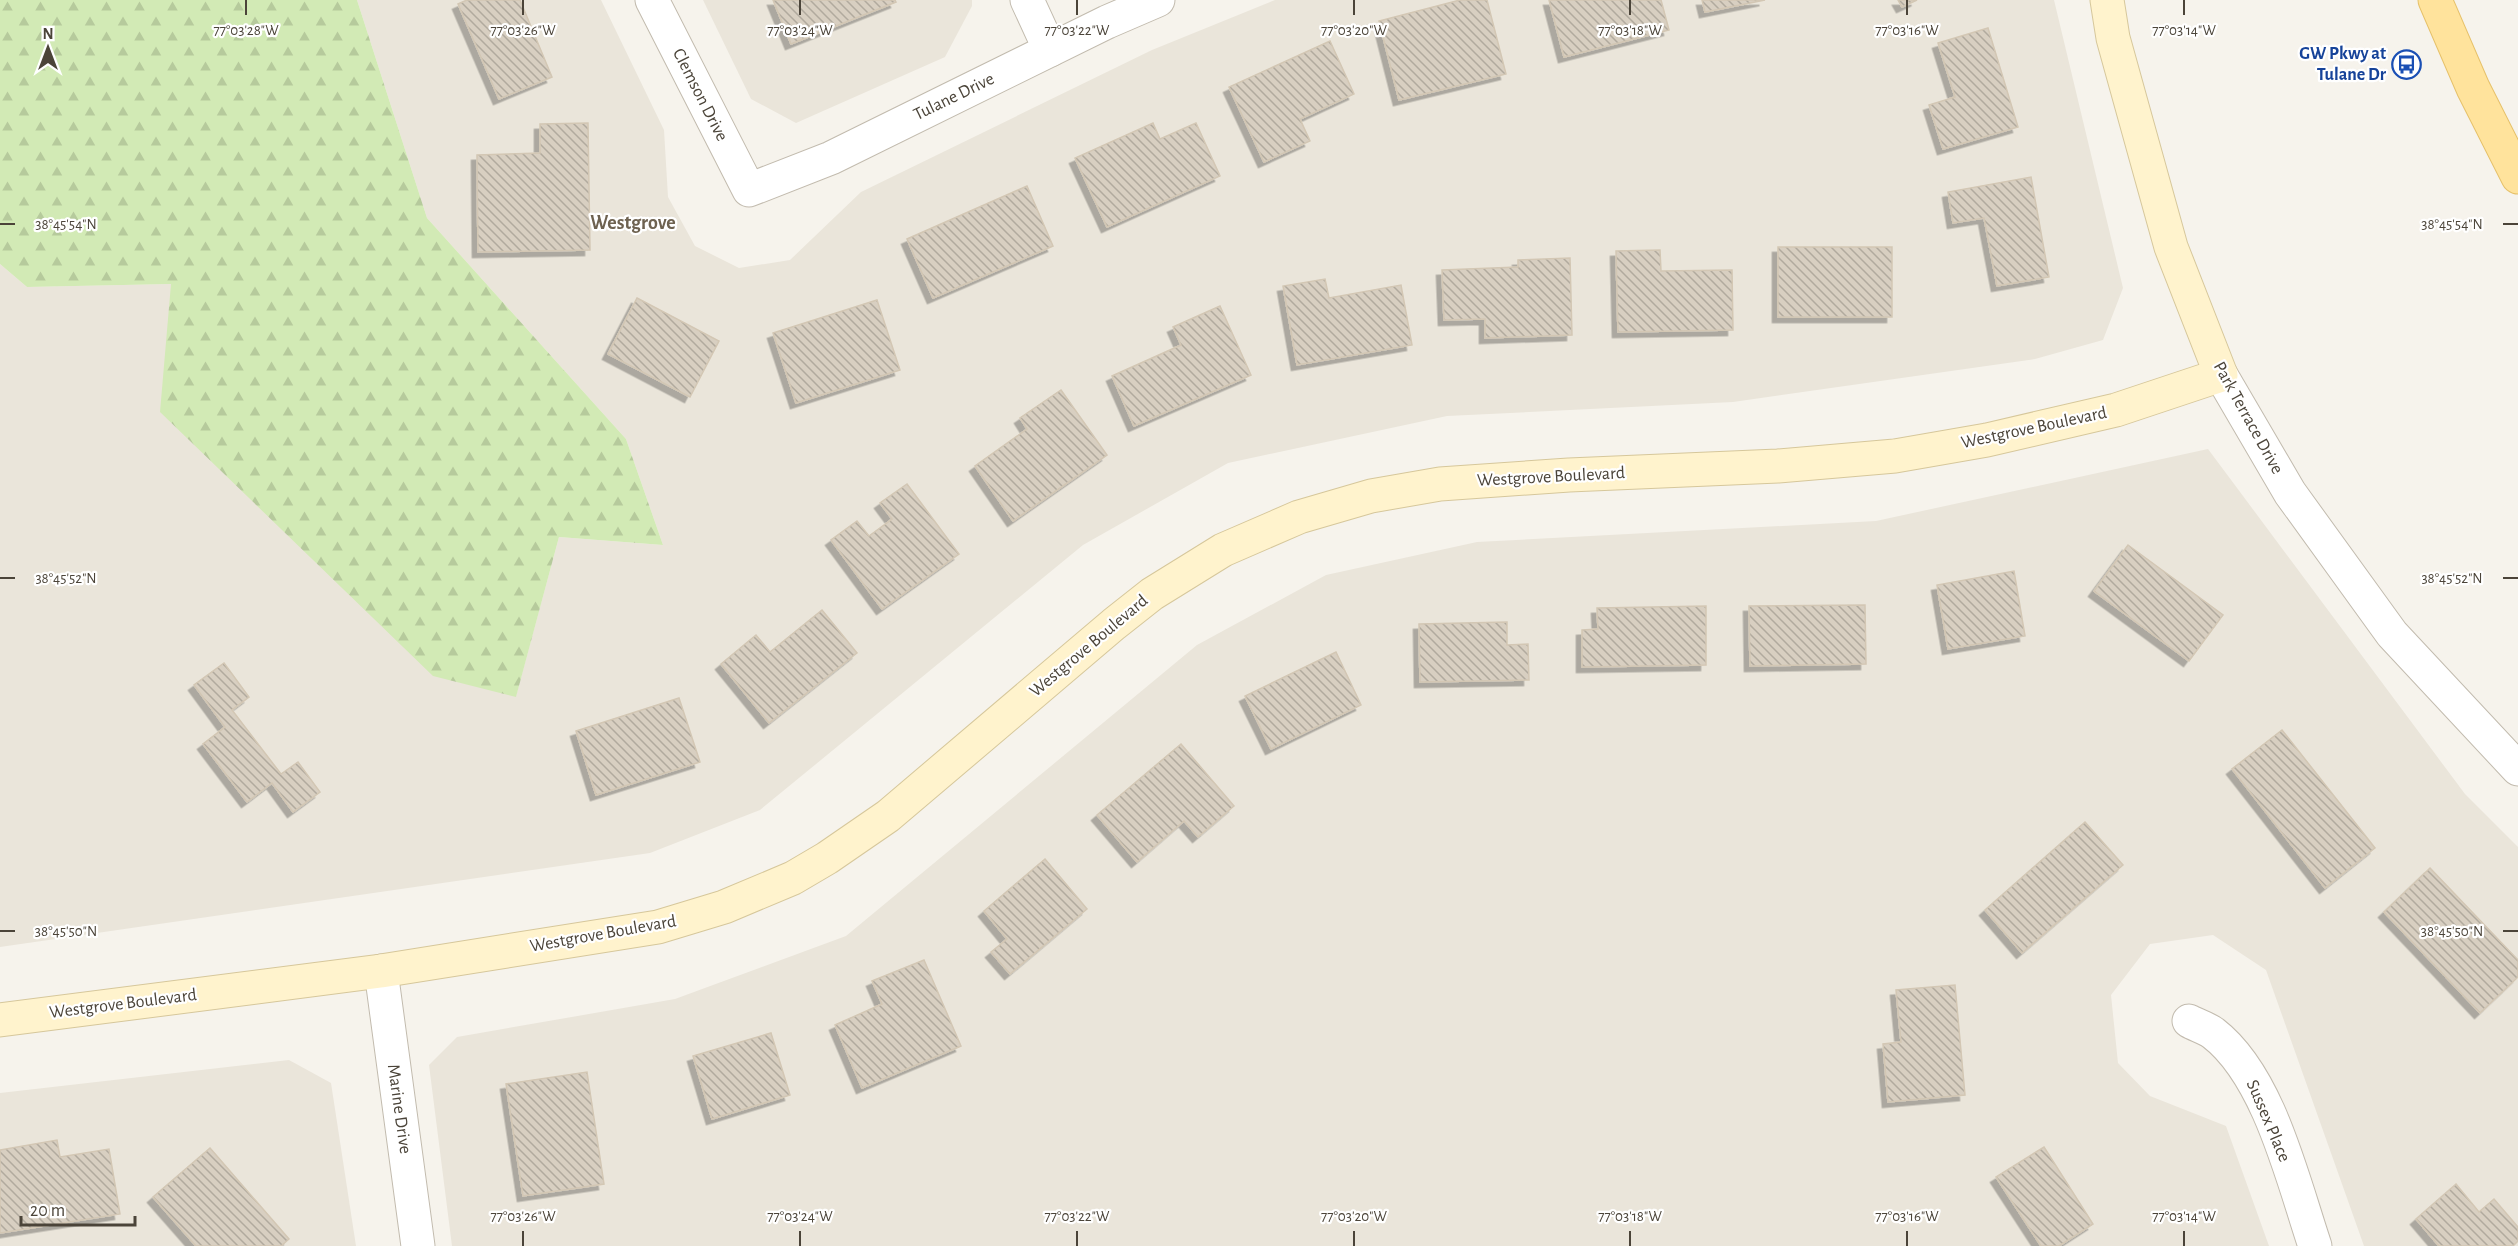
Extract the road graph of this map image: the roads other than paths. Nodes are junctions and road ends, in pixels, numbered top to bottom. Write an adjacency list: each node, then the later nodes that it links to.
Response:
1 (652, 0): 8 (street, Clemson Drive)
2 (1027, 0): 6 (street)
3 (1158, 0): 6 (street, Tulane Drive)
4 (2107, 0): 9 (street, Park Terrace Drive)
5 (2435, 0): 7 (main road)
6 (1050, 50): 8 (street, Tulane Drive)
7 (2518, 177)
8 (749, 190)
9 (2221, 375): 10 (street, Park Terrace Drive); 11 (street, Westgrove Boulevard)
10 (2518, 769)
11 (381, 971): 12 (street, Westgrove Boulevard); 14 (street, Marine Drive)
12 (0, 1020)
13 (2188, 1021): 15 (street, Sussex Place)
14 (418, 1246)
15 (2315, 1246)

